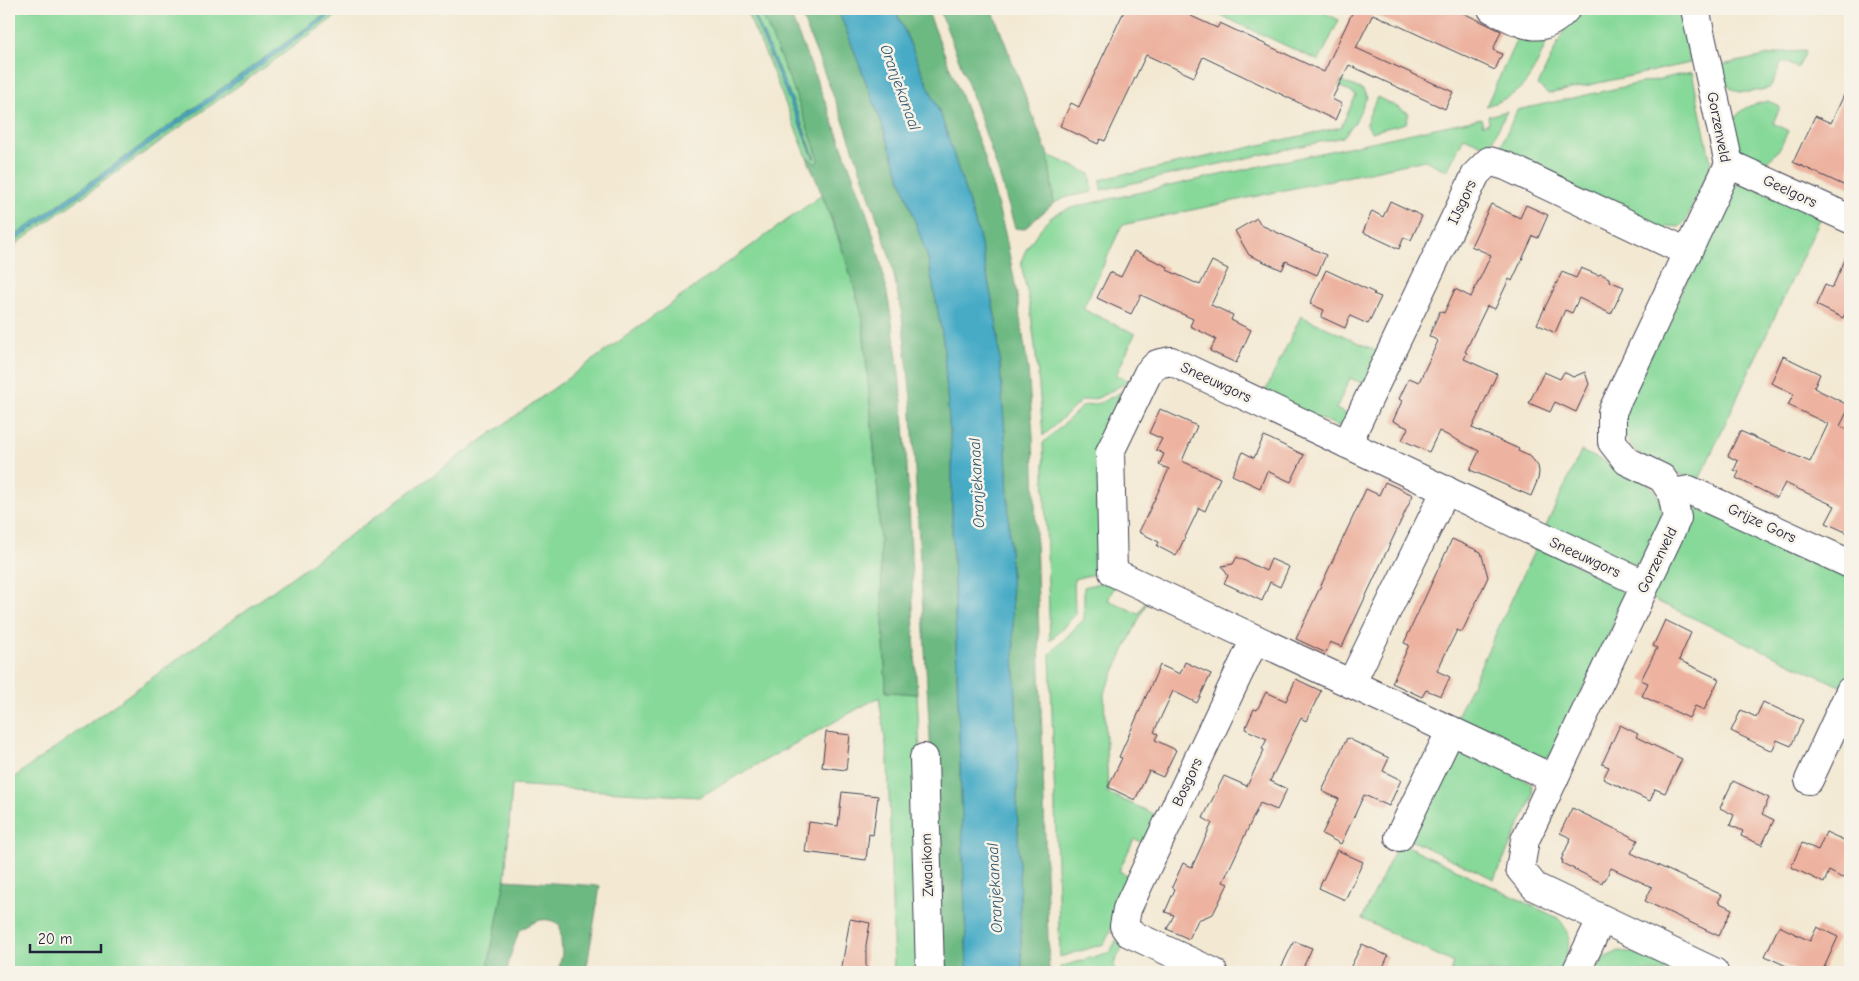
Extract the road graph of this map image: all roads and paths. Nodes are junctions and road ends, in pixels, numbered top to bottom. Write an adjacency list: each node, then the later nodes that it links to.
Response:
1 (1492, 9): 2 (street)
2 (1566, 9)
3 (1695, 9): 4 (street, Gorzenveld)
4 (1729, 164): 5 (street, Geelgors); 6 (street, Gorzenveld)
5 (1850, 219)
6 (1687, 252): 7 (street, IJsgors); 9 (street, Gorzenveld)
7 (1347, 444): 8 (street, Sneeuwgors); 12 (street, Sneeuwgors)
8 (1446, 490): 11 (street, Sneeuwgors); 13 (street)
9 (1672, 493): 10 (street, Grijze Gors); 11 (street, Gorzenveld)
10 (1850, 564)
11 (1644, 584): 17 (street, Gorzenveld)
12 (1255, 639): 13 (street); 22 (street, Bosgors)
13 (1351, 684): 15 (street)
14 (1850, 691): 18 (street)
15 (1451, 730): 17 (street); 19 (street)
16 (924, 758): 21 (street, Zwaaikom)
17 (1554, 779): 20 (street, Gorzenveld)
18 (1809, 780)
19 (1399, 838)
20 (1601, 920): 23 (street); 24 (street, Gorzenveld)
21 (930, 972)
22 (1213, 972)
23 (1576, 972)
24 (1714, 972)

